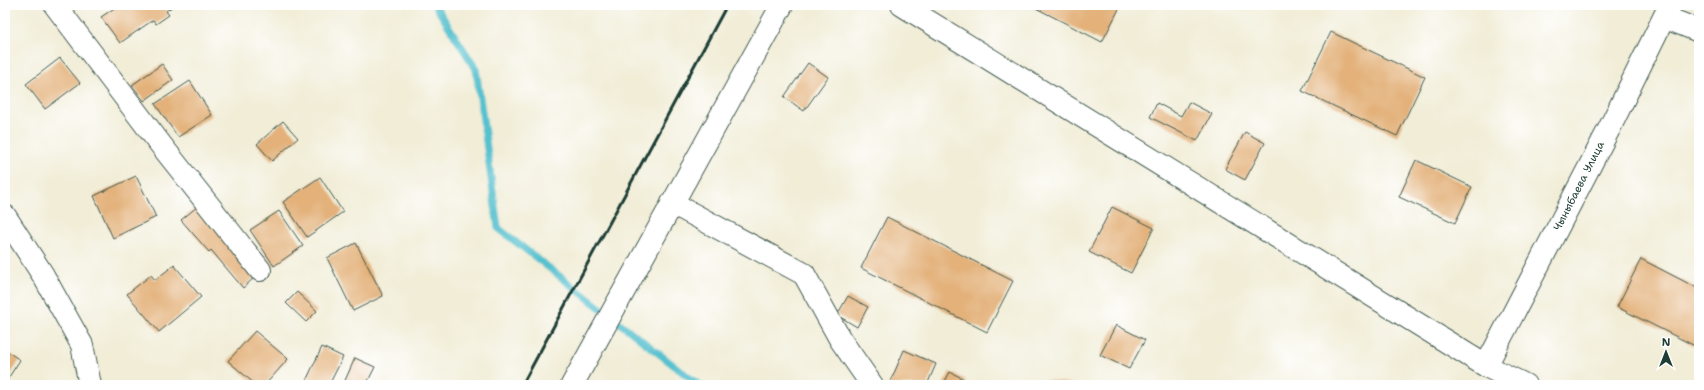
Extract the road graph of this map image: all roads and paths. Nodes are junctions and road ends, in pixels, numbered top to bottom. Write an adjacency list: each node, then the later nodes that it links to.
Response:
1 (55, 5): 8 (street)
2 (782, 5): 6 (street)
3 (902, 5): 9 (street)
4 (1667, 11): 5 (street); 9 (street, Чыныбаева Улица)
5 (1699, 30)
6 (672, 203): 11 (street); 12 (street)
7 (5, 216): 10 (street)
8 (260, 270)
9 (1486, 366): 13 (street)
10 (90, 385)
11 (572, 385)
12 (872, 385)
13 (1525, 385)

